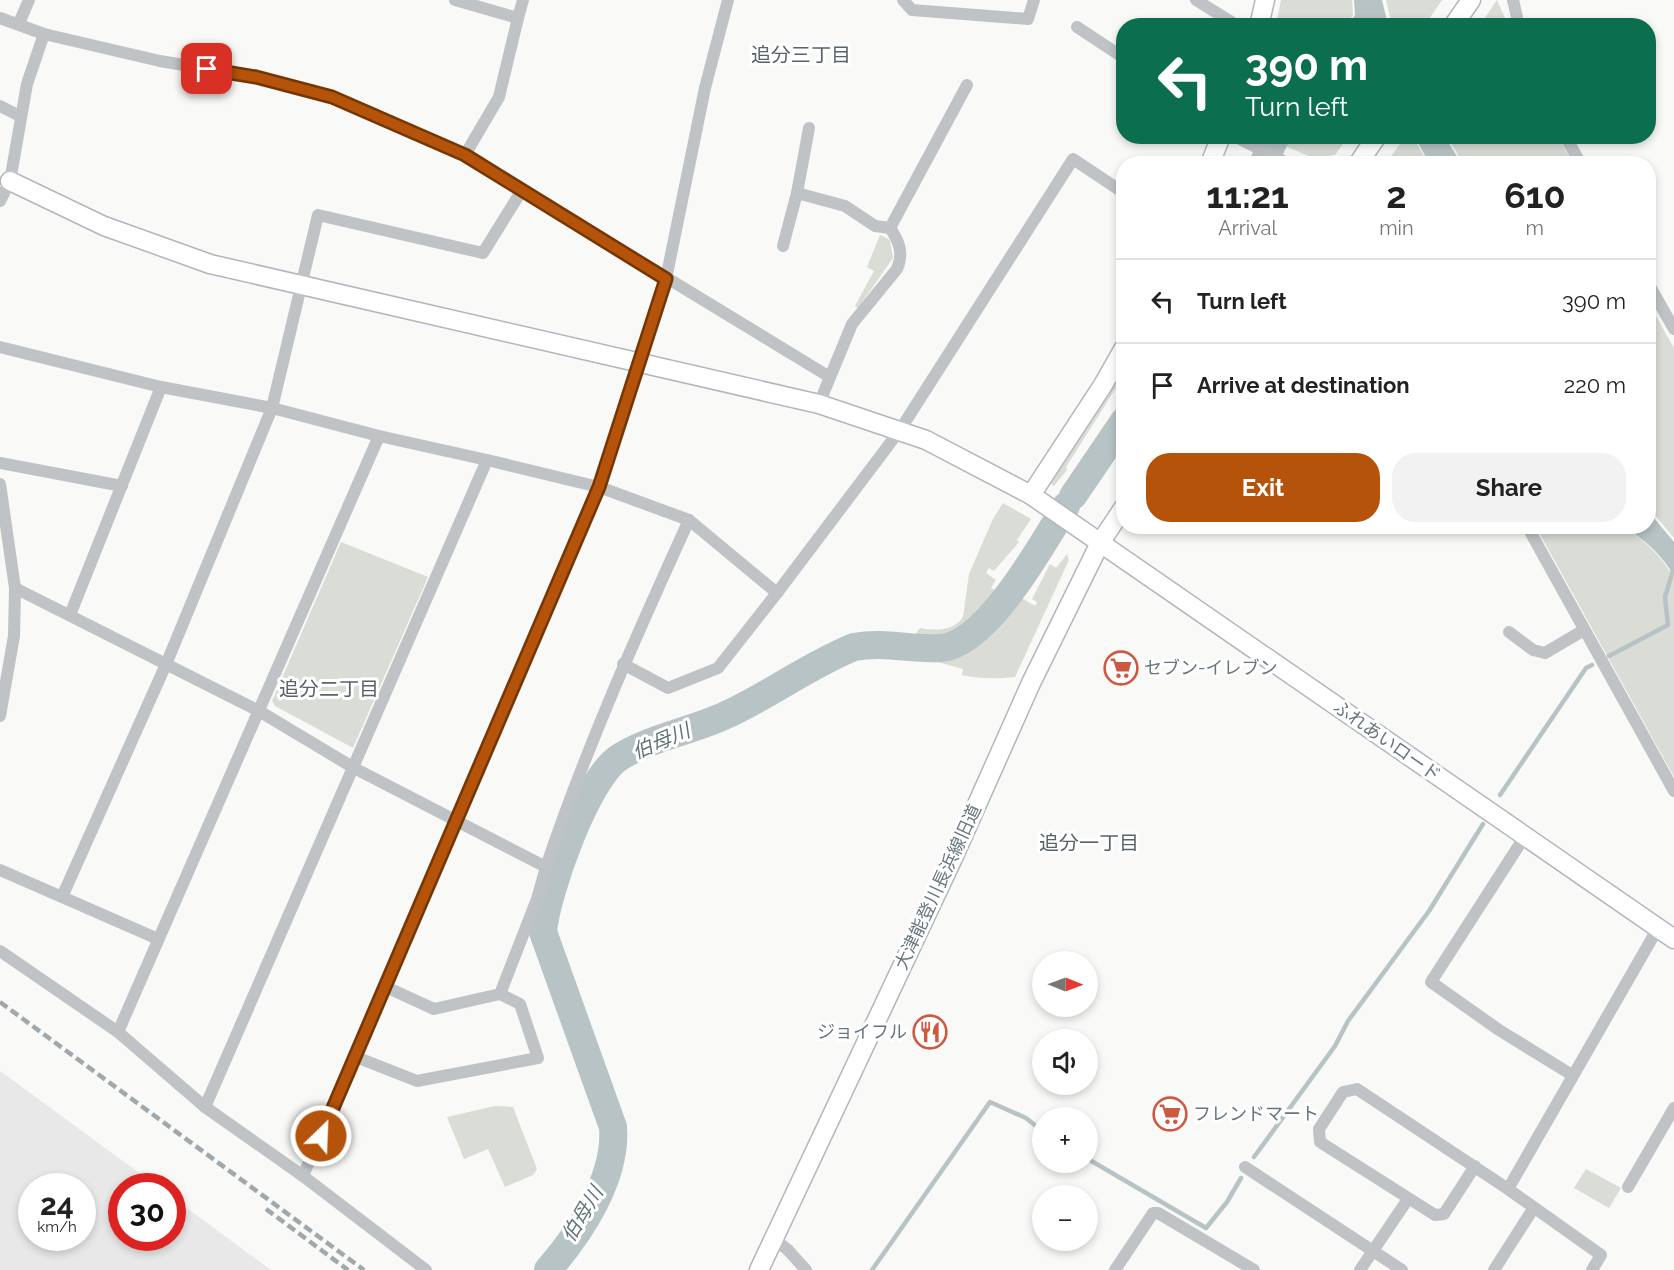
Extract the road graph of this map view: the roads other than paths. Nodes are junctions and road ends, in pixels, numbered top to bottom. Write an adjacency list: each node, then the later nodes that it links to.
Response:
1 (29, 0): 17 (street)
2 (455, 0): 12 (street)
3 (523, 0): 12 (street)
4 (728, 0): 35 (street)
5 (903, 0): 6 (street)
6 (1035, 0)
7 (1196, 0): 13 (street)
8 (1265, 0): 14 (street)
9 (1471, 0): 15 (street)
10 (1513, 0): 16 (street)
11 (0, 18): 17 (street)
12 (518, 18): 26 (street)
13 (1225, 18)
14 (1261, 18)
15 (1459, 18)
16 (1517, 18)
17 (19, 24): 19 (street)
18 (1077, 27): 20 (street)
19 (44, 34): 23 (street); 26 (street)
20 (1116, 53)
21 (967, 85): 33 (street)
22 (0, 106): 23 (street)
23 (20, 116): 28 (street)
24 (808, 128): 31 (street)
25 (1249, 144): 27 (street)
26 (465, 155): 30 (street)
27 (1273, 156)
28 (10, 181): 32 (street); 36 (street, ふれあいロード)
29 (1116, 188): 46 (street)
30 (522, 190): 35 (street); 36 (street)
31 (797, 193): 33 (street); 34 (street)
32 (0, 201)
33 (890, 228): 42 (street)
34 (783, 246)
35 (666, 279): 40 (street); 42 (street)
36 (302, 285): 40 (street, ふれあいロード); 45 (street)
37 (1656, 297): 38 (street)
38 (1674, 329)
39 (0, 347): 43 (street)
40 (639, 361): 44 (street, ふれあいロード); 52 (street)
41 (1116, 362): 53 (street)
42 (828, 376): 44 (street)
43 (161, 387): 45 (street); 51 (street)
44 (819, 404): 46 (street, ふれあいロード)
45 (272, 408): 47 (street); 63 (street)
46 (900, 430): 53 (street, ふれあいロード); 59 (street)
47 (379, 436): 48 (street); 65 (street)
48 (487, 460): 52 (street); 67 (street)
49 (0, 463): 51 (street)
50 (0, 484): 58 (street)
51 (122, 486): 60 (street)
52 (599, 487): 55 (street); 69 (street)
53 (1036, 498): 57 (street, ふれあいロード)
54 (1116, 519): 57 (street, 大津能登川長浜線旧道)
55 (689, 520): 59 (street); 64 (street)
56 (1531, 534): 61 (street)
57 (1100, 543): 70 (street, ふれあいロード); 92 (street, 大津能登川長浜線旧道)
58 (15, 588): 60 (street); 66 (street)
59 (777, 593): 64 (street)
60 (70, 615): 63 (street)
61 (1584, 630): 62 (street); 68 (street)
62 (1509, 633)
63 (167, 662): 65 (street); 73 (street)
64 (623, 664): 71 (street)
65 (259, 711): 67 (street); 75 (street)
66 (0, 716)
67 (354, 768): 69 (street); 83 (street)
68 (1674, 791)
69 (457, 820): 71 (street); 78 (street)
70 (1525, 836): 74 (street, ふれあいロード); 82 (street)
71 (546, 867): 79 (street)
72 (0, 870): 73 (street)
73 (62, 897): 75 (street)
74 (1658, 928): 76 (street, ふれあいロード); 82 (street)
75 (158, 939): 80 (street)
76 (1674, 939)
77 (0, 951): 80 (street)
78 (386, 987): 79 (street); 81 (street)
79 (500, 994): 81 (street)
80 (117, 1032): 83 (street)
81 (356, 1057): 87 (street)
82 (1572, 1075): 89 (street)
83 (205, 1107): 87 (street)
84 (1674, 1107): 88 (street)
85 (1474, 1166): 89 (street); 90 (street); 90 (street)
86 (1245, 1167): 93 (street)
87 (303, 1176): 94 (street)
88 (1628, 1187)
89 (1508, 1189): 91 (street)
90 (1408, 1199): 93 (street)
91 (1533, 1209): 101 (street); 102 (street)
92 (774, 1239): 95 (street, 大津能登川長浜線旧道); 96 (street)
93 (1373, 1251): 99 (street); 100 (street)
94 (426, 1270)
95 (759, 1270)
96 (807, 1270)
97 (1115, 1270): 98 (street)
98 (1254, 1270)
99 (1360, 1270)
100 (1402, 1270)
101 (1494, 1270)
102 (1592, 1270)

